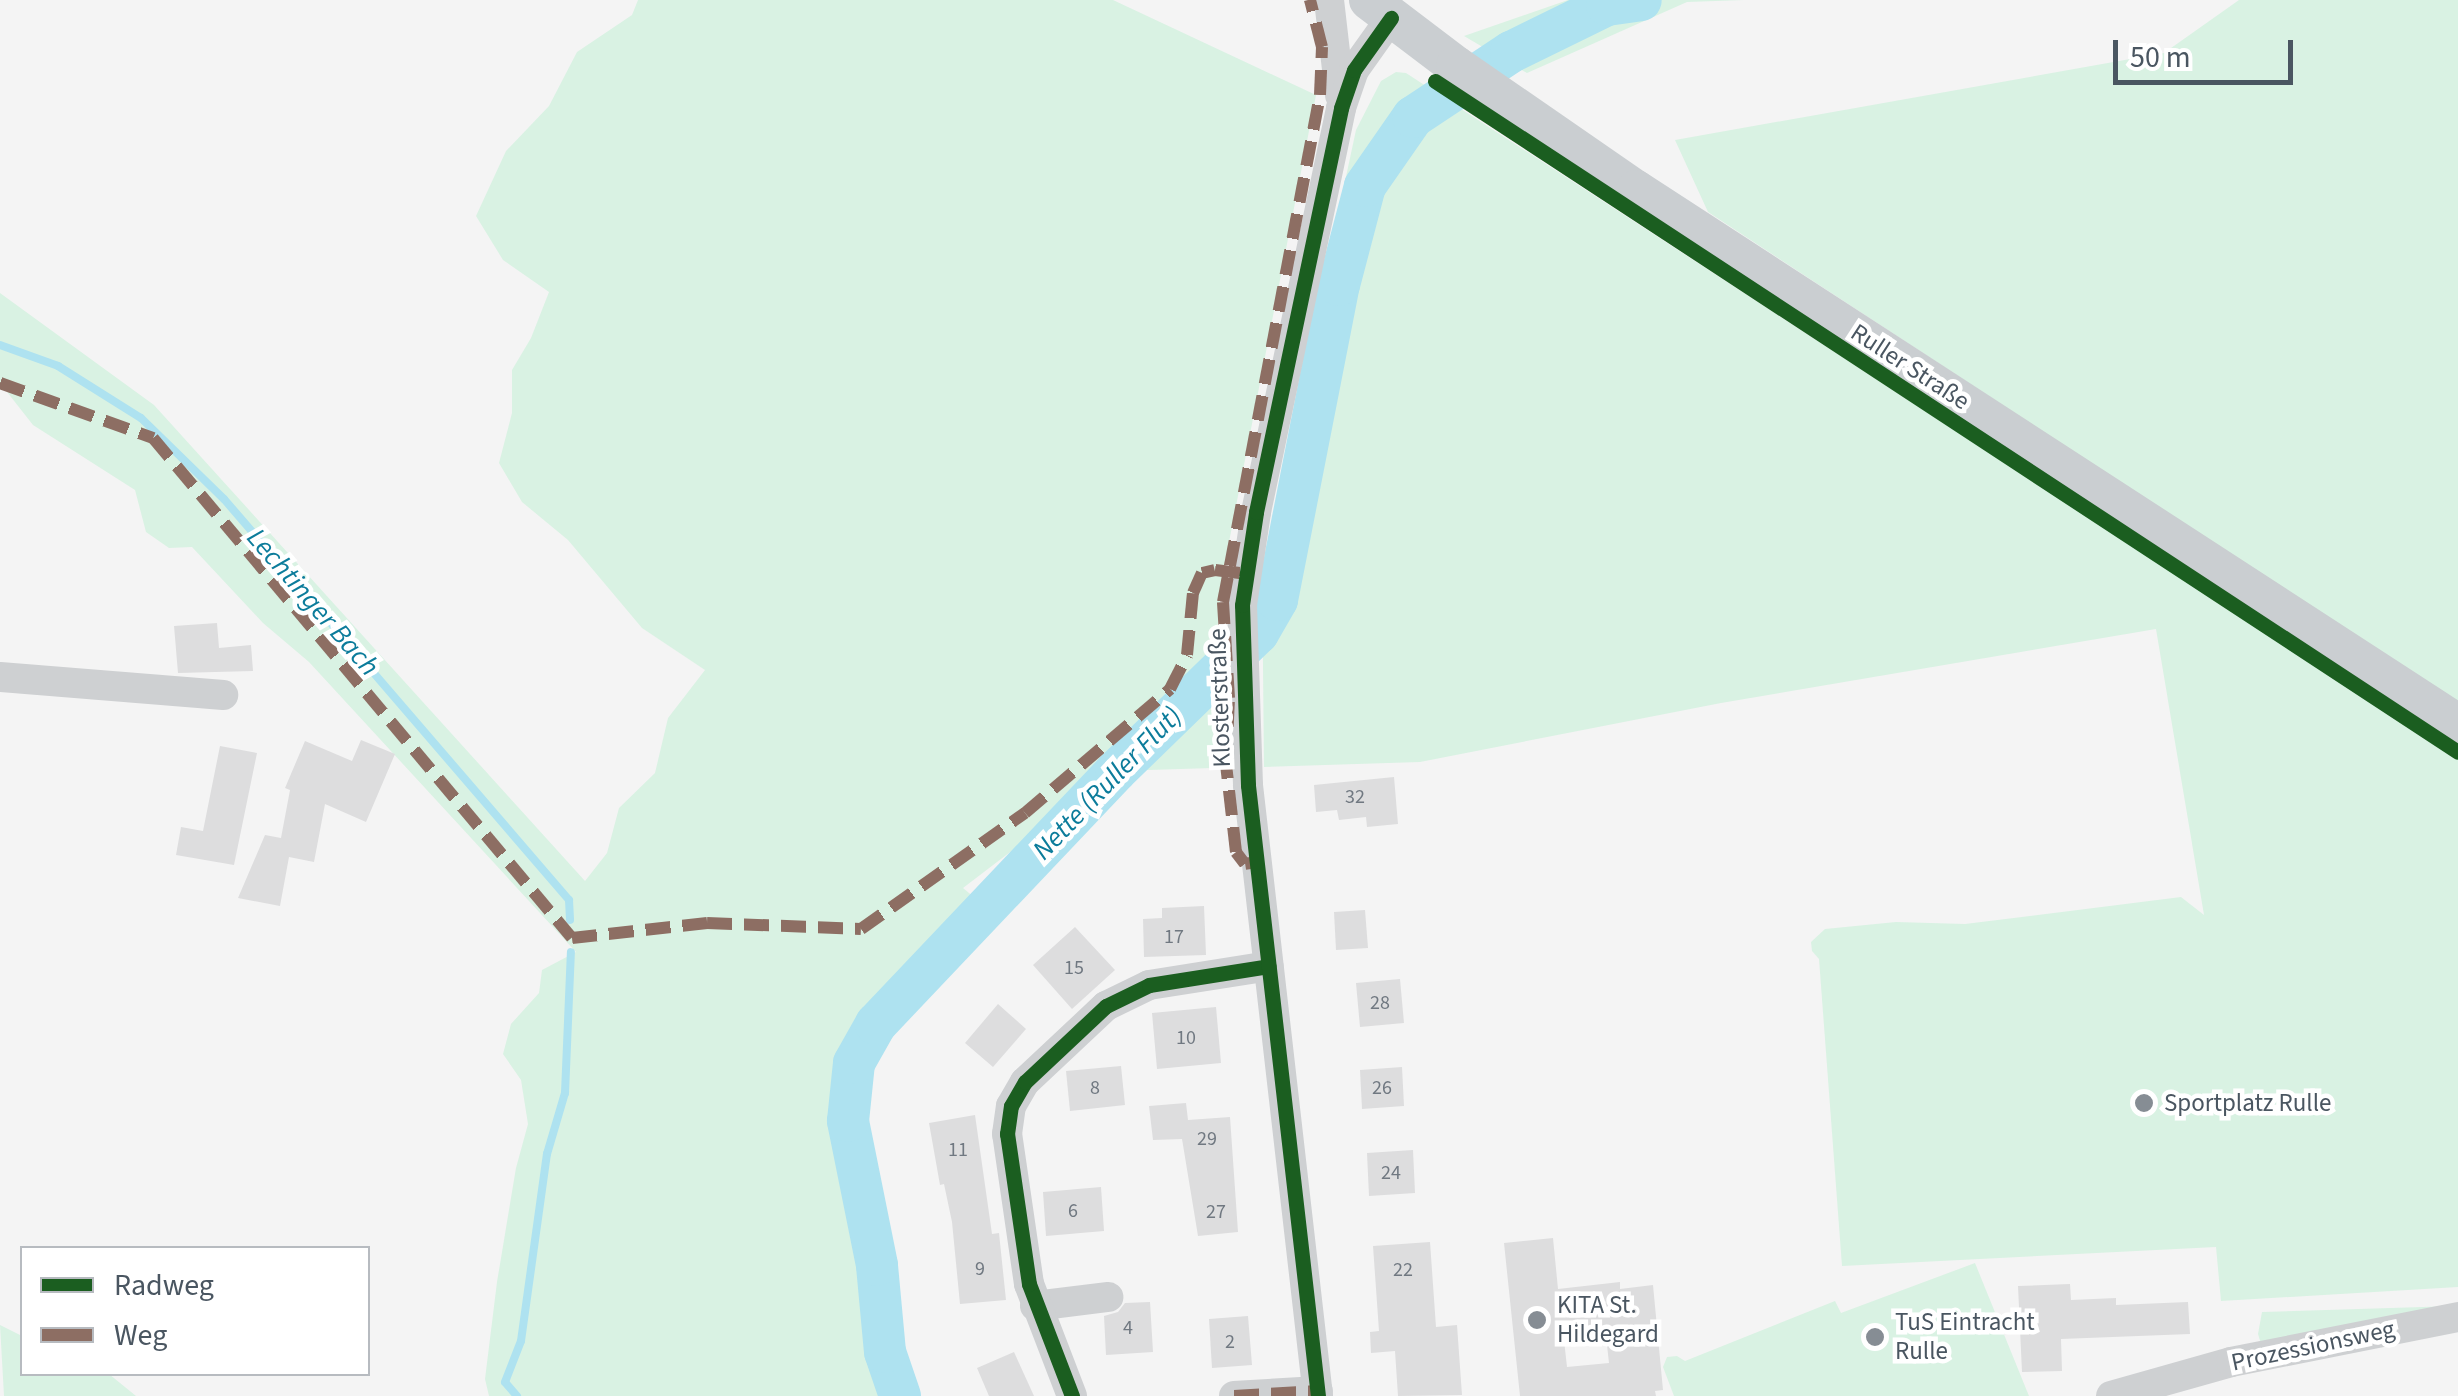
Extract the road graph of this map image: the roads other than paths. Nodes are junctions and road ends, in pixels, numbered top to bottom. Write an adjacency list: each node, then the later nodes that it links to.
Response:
1 (1328, 0): 3 (street, Klosterstraße)
2 (1380, 9): 3 (street, Klosterstraße); 6 (main road, Ruller Straße)
3 (1341, 108): 7 (street, Klosterstraße)
4 (0, 678): 5 (street)
5 (223, 695)
6 (2458, 724)
7 (1269, 966): 9 (street); 11 (street, Klosterstraße)
8 (1108, 1297): 9 (street)
9 (1035, 1306): 12 (street)
10 (2458, 1317): 14 (street, Prozessionsweg)
11 (1318, 1394): 13 (street)
12 (1072, 1396)
13 (1234, 1396)
14 (2111, 1396)

